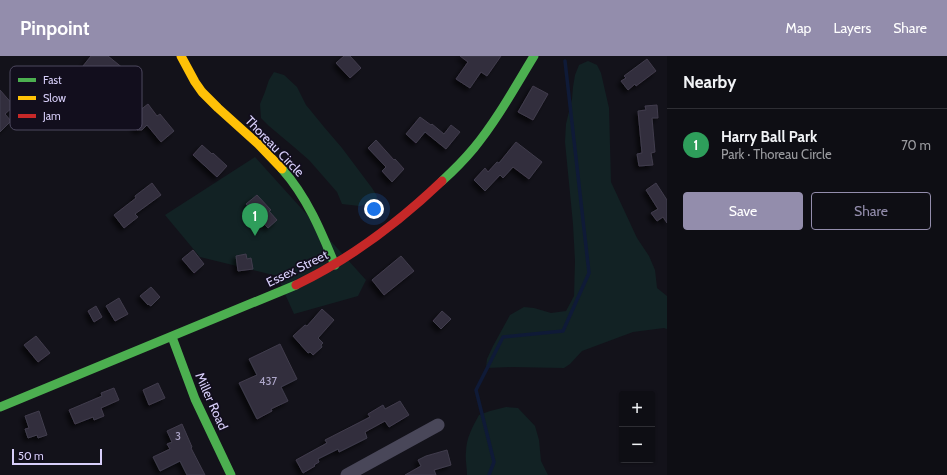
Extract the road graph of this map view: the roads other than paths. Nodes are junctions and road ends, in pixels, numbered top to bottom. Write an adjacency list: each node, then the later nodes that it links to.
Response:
1 (181, 56): 3 (main road, Thoreau Circle)
2 (534, 56): 3 (main road, Essex Street)
3 (335, 265): 4 (main road, Essex Street)
4 (172, 337): 5 (main road, Essex Street); 7 (main road, Miller Road)
5 (0, 407)
6 (438, 425): 8 (street)
7 (231, 475)
8 (347, 475)

